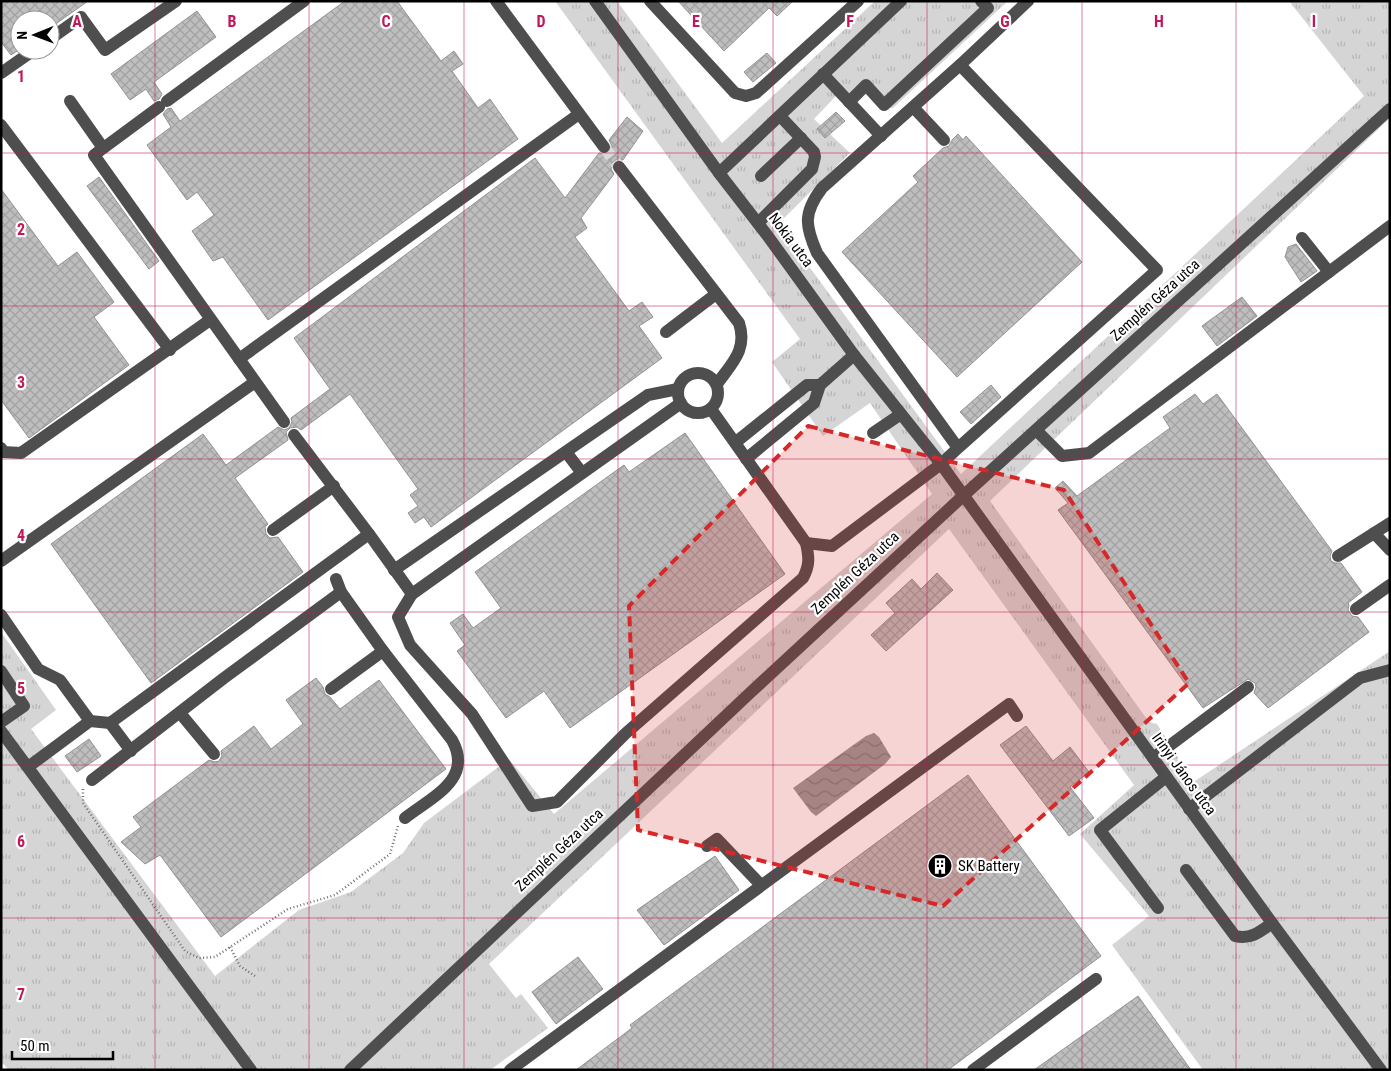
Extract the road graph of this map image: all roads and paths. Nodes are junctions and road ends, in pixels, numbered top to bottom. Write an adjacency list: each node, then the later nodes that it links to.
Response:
1 (176, 1): 10 (street)
2 (304, 1): 26 (street)
3 (496, 1): 19 (street)
4 (594, 1): 28 (street, Nokia utca)
5 (650, 1): 6 (street)
6 (858, 1)
7 (901, 1): 14 (street)
8 (982, 1): 16 (street)
9 (1028, 1): 12 (street)
10 (60, 32)
11 (20, 60): 13 (street)
12 (960, 66): 17 (street); 53 (street)
13 (1, 73)
14 (823, 74): 16 (street); 20 (street)
15 (70, 101): 26 (street)
16 (849, 102): 22 (street)
17 (913, 108): 22 (street); 24 (street)
18 (1390, 109): 48 (street, Zemplén Géza utca)
19 (578, 114): 25 (street); 39 (street)
20 (780, 116): 23 (street); 28 (street)
21 (1, 125): 37 (street)
22 (880, 136): 53 (street)
23 (800, 138): 29 (street); 30 (street)
24 (944, 140)
25 (604, 147)
26 (103, 148): 35 (street)
27 (619, 167): 34 (street)
28 (719, 173): 30 (street, Nokia utca)
29 (761, 176)
30 (758, 223): 38 (street, Nokia utca)
31 (1390, 226): 33 (street)
32 (1302, 238): 33 (street)
33 (1330, 272): 48 (street)
34 (716, 294): 36 (street); 41 (street)
35 (210, 320): 37 (street); 39 (street)
36 (666, 332)
37 (170, 350): 52 (street)
38 (854, 355): 42 (street); 46 (street, Nokia utca)
39 (239, 360): 40 (street)
40 (255, 382): 47 (street); 67 (street)
41 (717, 384): 43 (street); 45 (street)
42 (820, 385): 51 (street); 55 (street)
43 (678, 389): 44 (street); 54 (street)
44 (681, 403): 45 (street); 57 (street)
45 (711, 409): 51 (street)
46 (901, 414): 49 (street); 56 (street, Nokia utca)
47 (284, 422)
48 (1036, 430): 59 (street, Zemplén Géza utca)
49 (872, 433)
50 (294, 435): 58 (street)
51 (736, 442): 55 (street)
52 (1, 448)
53 (958, 448): 56 (street)
54 (566, 452): 57 (street); 68 (street)
55 (746, 459): 64 (street)
56 (941, 464): 59 (street, Nokia utca); 64 (street)
57 (582, 473): 72 (street)
58 (334, 486): 61 (street); 63 (street)
59 (963, 496): 88 (street, Irinyi János utca); 103 (street, Zemplén Géza utca)
60 (1390, 523): 62 (street)
61 (273, 530)
62 (1374, 533): 65 (street); 66 (street)
63 (369, 534): 68 (street); 84 (street)
64 (806, 543): 72 (street)
65 (1390, 550)
66 (1338, 556)
67 (1, 561)
68 (394, 570): 72 (street)
69 (336, 579): 71 (street)
70 (1390, 585): 73 (street)
71 (342, 592): 75 (street); 80 (street)
72 (412, 594)
73 (1356, 609)
74 (1, 616): 82 (street)
75 (383, 651): 79 (street); 93 (street)
76 (1390, 670): 92 (street)
77 (1, 671): 83 (street)
78 (1248, 687): 88 (street)
79 (331, 689)
80 (180, 713): 86 (street); 87 (street)
81 (1017, 716): 96 (street)
82 (90, 721): 84 (street); 89 (street)
83 (1, 722)
84 (110, 723): 86 (street)
85 (1, 731): 89 (street)
86 (130, 751): 91 (street)
87 (214, 754)
88 (1153, 758): 90 (street, Irinyi János utca)
89 (28, 767): 102 (street)
90 (1166, 777): 92 (street, Irinyi János utca); 97 (street)
91 (92, 780): 99 (path)
92 (1189, 809): 98 (street, Irinyi János utca)
93 (405, 818): 99 (path)
94 (708, 846): 96 (street)
95 (1186, 870): 98 (street)
96 (761, 886): 104 (street)
97 (1158, 908)
98 (1272, 923): 106 (street, Irinyi János utca)
99 (230, 947): 100 (path)
100 (255, 976)
101 (1096, 978): 105 (street)
102 (251, 1070)
103 (350, 1070)
104 (510, 1070)
105 (973, 1070)
106 (1381, 1070)

